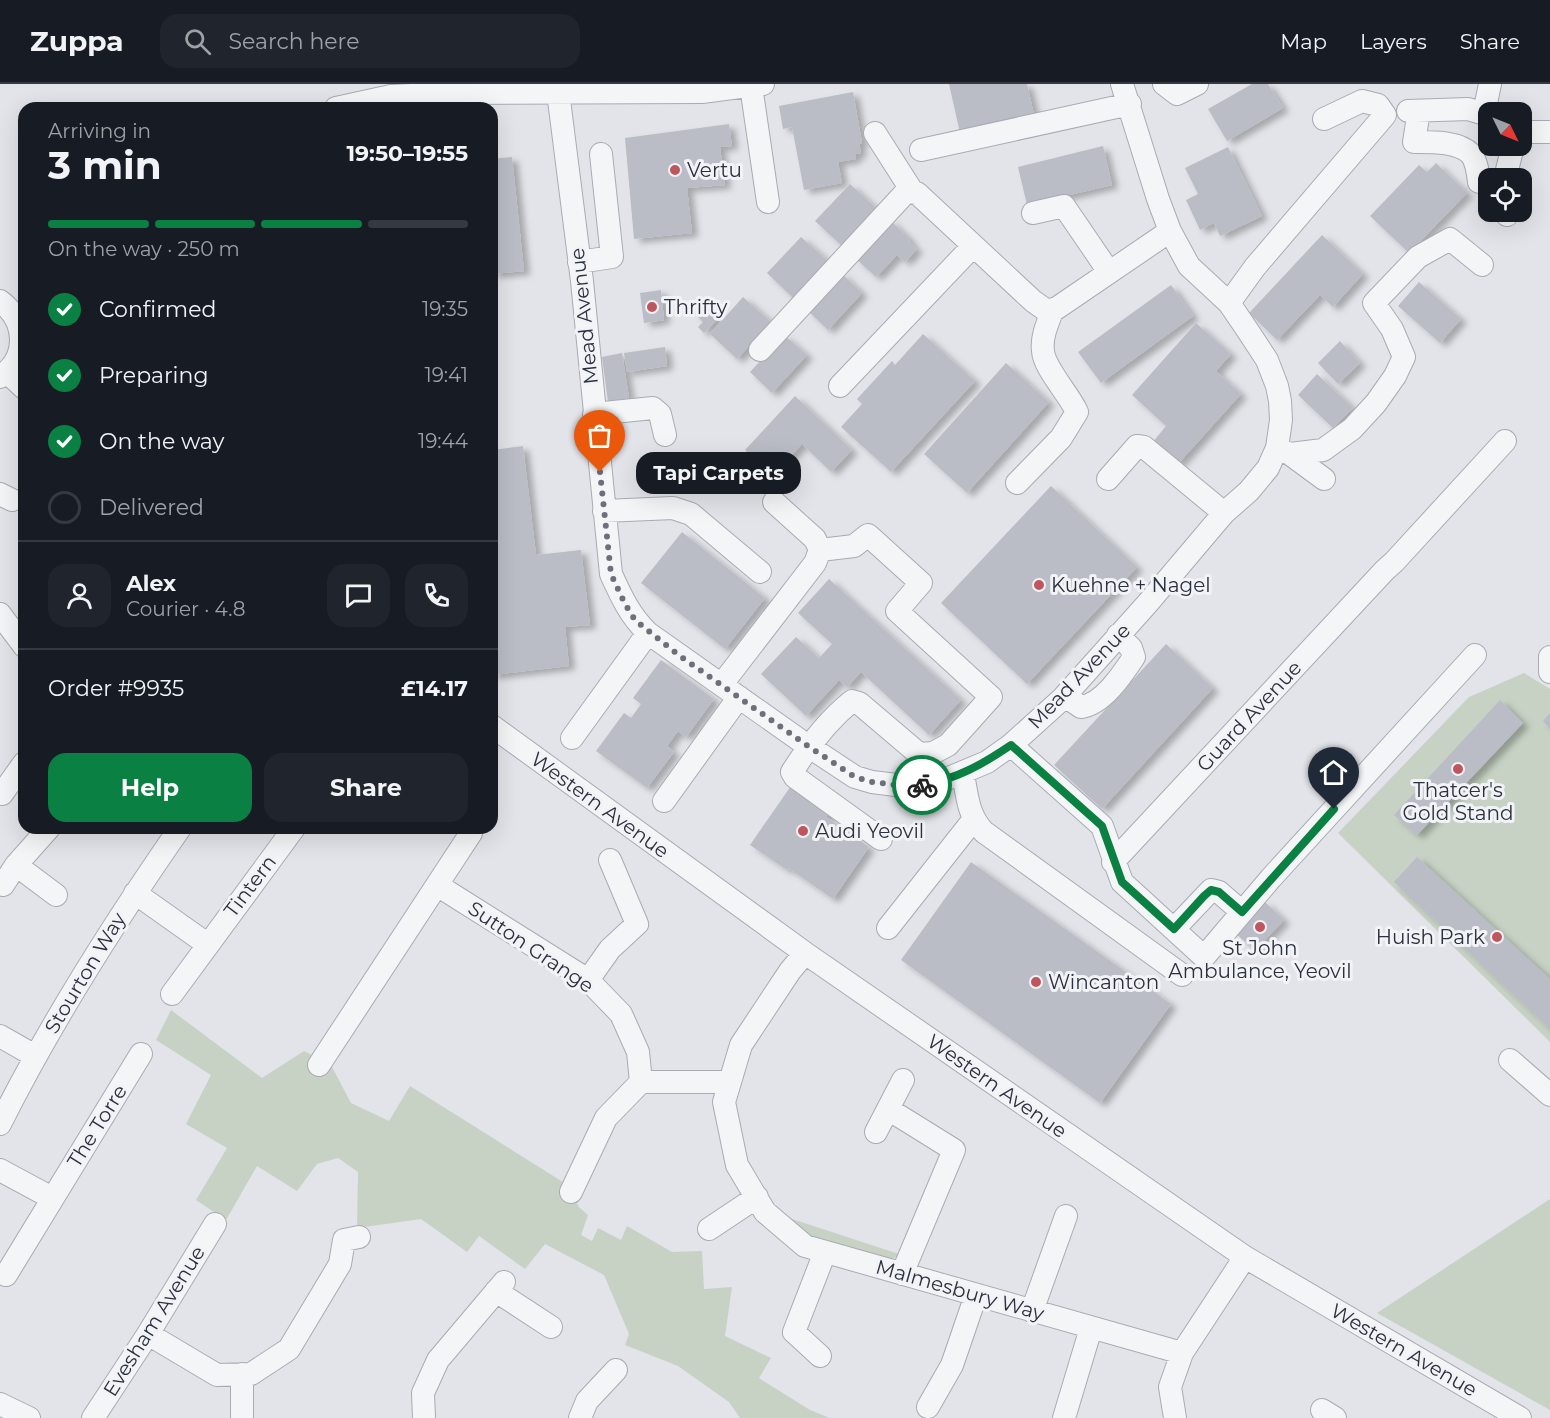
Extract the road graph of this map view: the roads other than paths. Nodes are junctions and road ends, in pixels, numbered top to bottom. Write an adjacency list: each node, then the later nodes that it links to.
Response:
1 (1164, 84): 2 (street)
2 (1197, 84)
3 (1490, 84): 9 (street)
4 (757, 85): 7 (street); 19 (street)
5 (390, 90): 7 (street); 8 (street)
6 (1127, 90): 15 (street); 21 (street, Mead Avenue)
7 (558, 92): 23 (street, Mead Avenue)
8 (354, 102)
9 (1488, 102)
10 (1478, 112): 17 (street)
11 (1324, 119): 26 (street)
12 (1532, 132): 13 (street)
13 (1550, 132)
14 (875, 133): 18 (street)
15 (921, 150)
16 (601, 154): 23 (street)
17 (1478, 175)
18 (912, 191): 22 (street); 28 (street)
19 (768, 202)
20 (1032, 213): 25 (street)
21 (1170, 231): 25 (street); 26 (street, Mead Avenue)
22 (973, 246): 27 (street); 32 (street)
23 (579, 262): 33 (street, Mead Avenue)
24 (1482, 265): 36 (street)
25 (1109, 272): 27 (street)
26 (1228, 303): 36 (street, Mead Avenue)
27 (1053, 309): 39 (street)
28 (760, 350)
29 (18, 357): 30 (street)
30 (4, 375): 31 (street)
31 (18, 384)
32 (840, 386)
33 (594, 414): 34 (street); 41 (street, Mead Avenue)
34 (665, 435)
35 (1505, 441): 67 (street, Guard Avenue)
36 (1284, 451): 38 (street); 42 (street, Mead Avenue)
37 (1108, 479): 42 (street)
38 (1324, 479)
39 (1017, 483)
40 (774, 502): 43 (street)
41 (604, 511): 44 (street); 46 (street, Mead Avenue)
42 (1224, 513): 54 (street, Mead Avenue)
43 (820, 550): 51 (street); 55 (street)
44 (760, 572)
45 (0, 614): 47 (street)
46 (648, 633): 51 (street, Mead Avenue); 53 (street)
47 (18, 638)
48 (1474, 655): 73 (street)
49 (1550, 657): 50 (street)
50 (1550, 672)
51 (731, 691): 55 (street, Mead Avenue); 59 (street)
52 (498, 730): 77 (street, Western Avenue)
53 (572, 738)
54 (1011, 745): 57 (street, Mead Avenue); 67 (street)
55 (808, 746): 57 (street, Mead Avenue); 65 (street)
56 (18, 771): 58 (street)
57 (963, 774): 60 (street)
58 (2, 794)
59 (663, 801)
60 (974, 819): 74 (street); 78 (street)
61 (44, 834): 68 (street)
62 (176, 834): 71 (street, Stourton Way)
63 (290, 834): 76 (street, Tintern)
64 (470, 834): 70 (street)
65 (881, 839)
66 (610, 860): 79 (street)
67 (1113, 862): 75 (street)
68 (16, 865): 69 (street); 72 (street)
69 (3, 885)
70 (437, 885): 79 (street, Sutton Grange); 85 (street)
71 (135, 893): 76 (street); 83 (street, Stourton Way)
72 (56, 895)
73 (1242, 912): 75 (street); 75 (street)
74 (888, 928)
75 (1174, 929)
76 (207, 944): 80 (street, Tintern)
77 (805, 954): 88 (street, Malmesbury Way); 102 (street, Western Avenue)
78 (1182, 975)
79 (588, 980): 87 (street, Sutton Grange)
80 (173, 994)
81 (0, 1036): 83 (street)
82 (144, 1055): 96 (street, The Torre)
83 (35, 1056): 91 (street, Stourton Way)
84 (1510, 1060): 89 (street)
85 (320, 1065)
86 (903, 1080): 90 (street)
87 (641, 1082): 88 (street); 94 (street)
88 (730, 1082): 95 (street, Malmesbury Way)
89 (1550, 1095)
90 (888, 1109): 92 (street); 103 (street)
91 (0, 1124)
92 (876, 1132)
93 (0, 1170): 96 (street)
94 (571, 1192)
95 (757, 1197): 99 (street); 101 (street, Malmesbury Way)
96 (52, 1198): 104 (street, The Torre)
97 (1066, 1216): 106 (street)
98 (215, 1224): 109 (street, Evesham Avenue)
99 (709, 1229)
100 (359, 1238): 113 (street)
101 (825, 1252): 103 (street, Malmesbury Way); 111 (street)
102 (1245, 1257): 110 (street); 123 (street, Western Avenue)
103 (902, 1274): 105 (street, Malmesbury Way)
104 (6, 1275)
105 (976, 1295): 106 (street, Malmesbury Way); 115 (street)
106 (1032, 1311): 108 (street, Malmesbury Way)
107 (551, 1327): 119 (street)
108 (1091, 1328): 110 (street, Malmesbury Way); 121 (street)
109 (148, 1334): 113 (street); 117 (street, Evesham Avenue)
110 (1182, 1353): 122 (street)
111 (820, 1356)
112 (616, 1370): 120 (street)
113 (242, 1374): 118 (street)
114 (0, 1404): 116 (street)
115 (928, 1407)
116 (29, 1418)
117 (93, 1418)
118 (242, 1418)
119 (424, 1418)
120 (580, 1418)
121 (1064, 1418)
122 (1175, 1418)
123 (1520, 1418)

